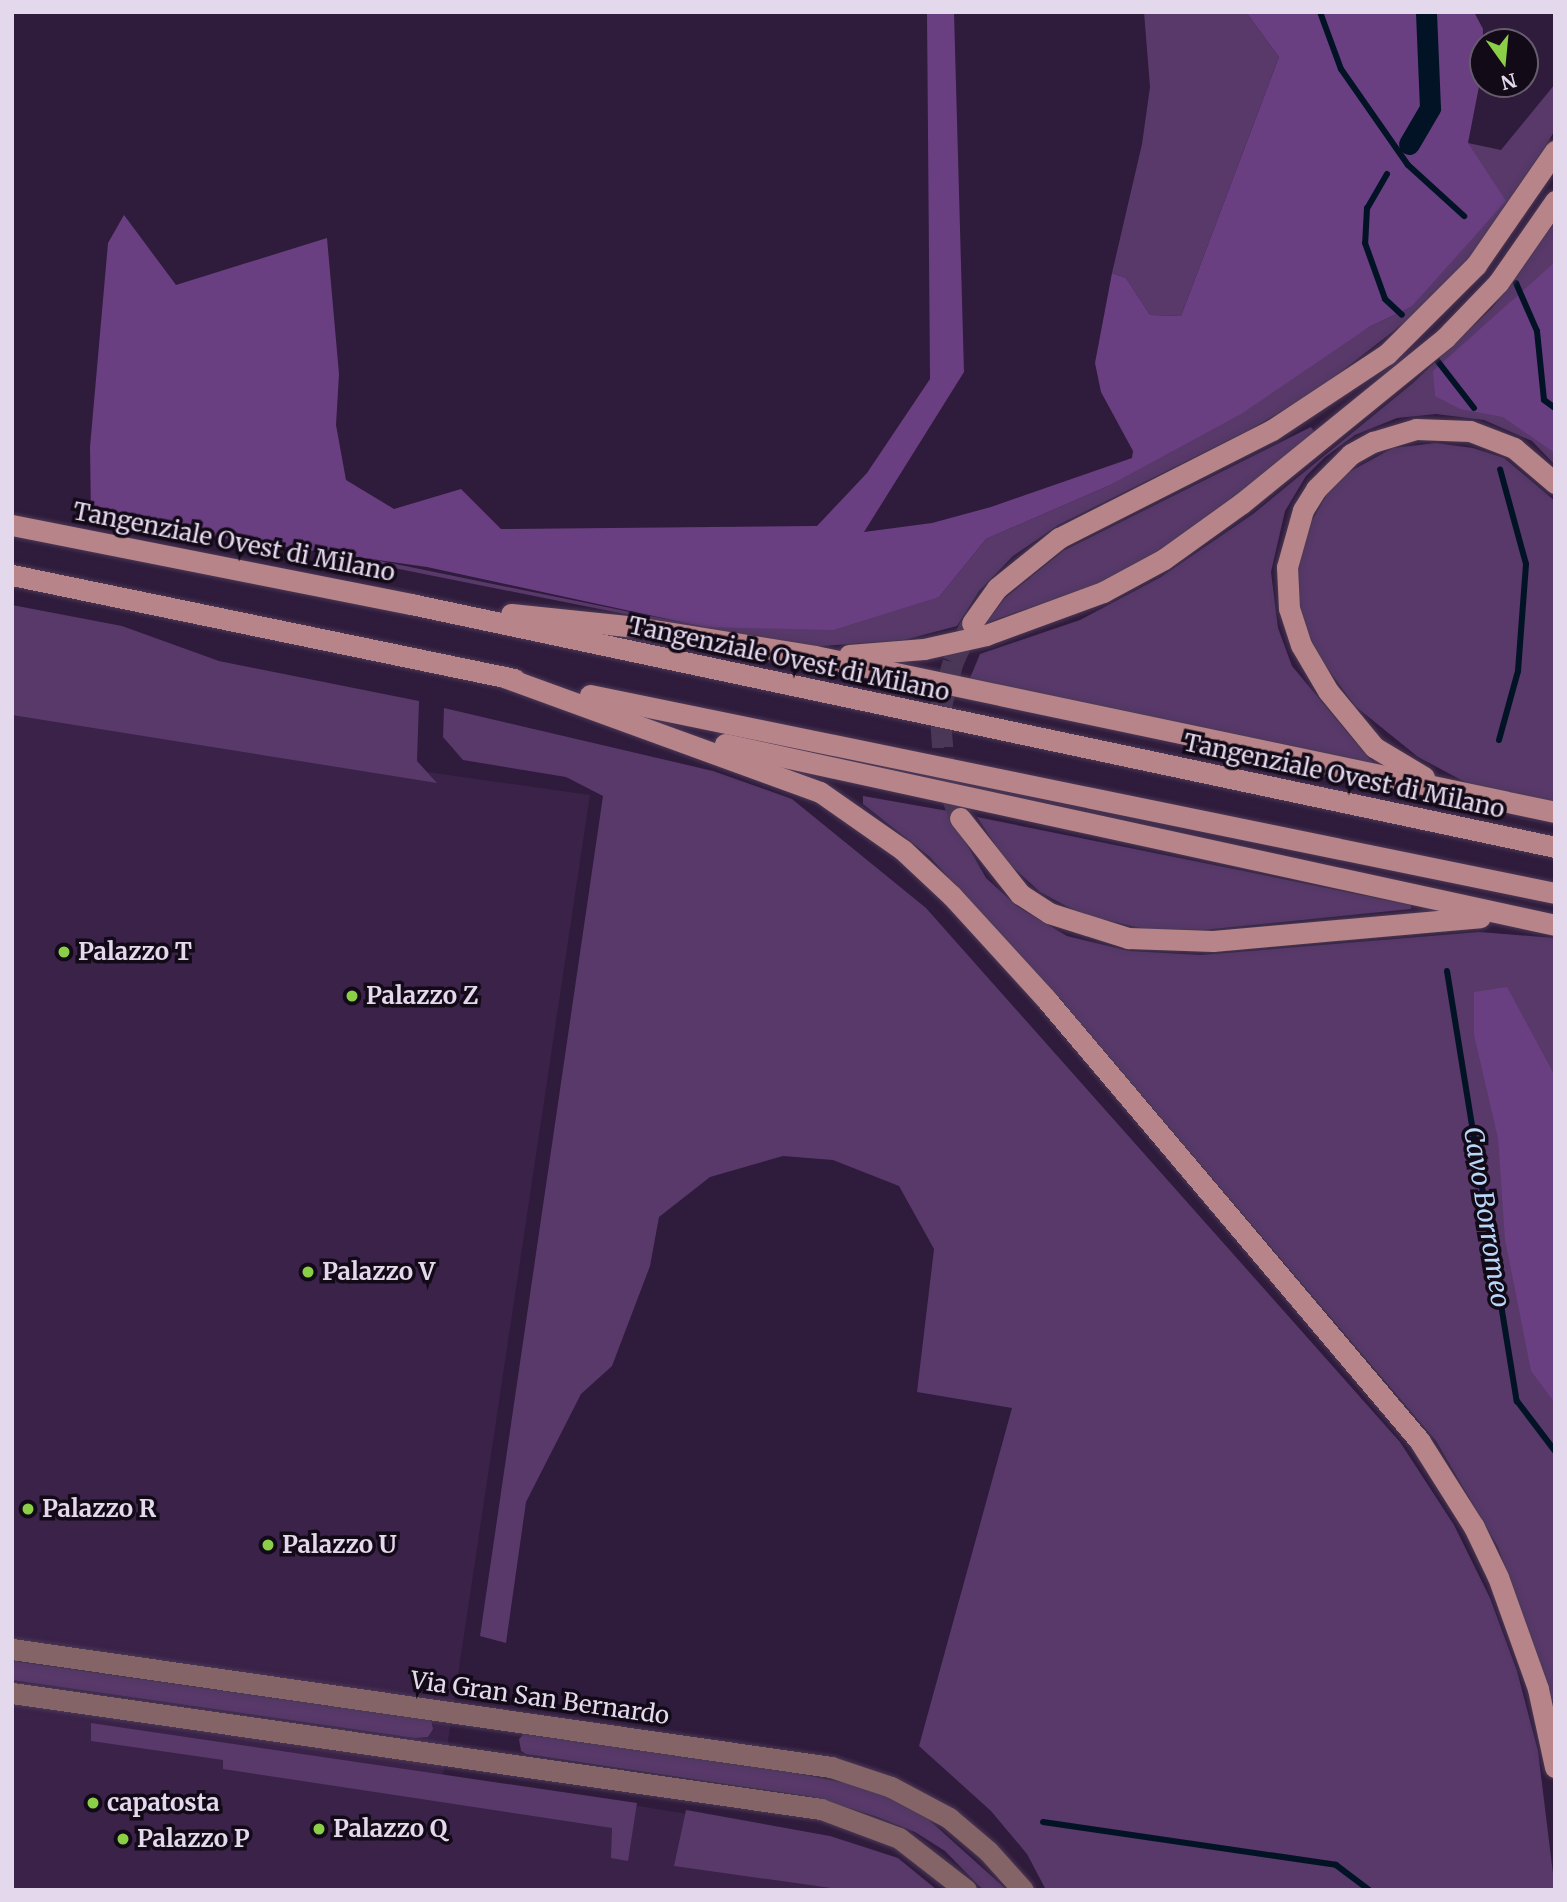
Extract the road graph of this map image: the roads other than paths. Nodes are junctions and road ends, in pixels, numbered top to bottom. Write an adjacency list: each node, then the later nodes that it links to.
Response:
1 (1555, 151): 7 (highway)
2 (1555, 201): 8 (highway)
3 (1555, 483): 11 (highway)
4 (12, 525): 6 (highway, Tangenziale Ovest di Milano)
5 (12, 575): 9 (highway)
6 (411, 604): 8 (highway); 14 (highway, Tangenziale Ovest di Milano)
7 (972, 624)
8 (815, 656): 11 (highway)
9 (501, 676): 10 (highway); 15 (highway)
10 (658, 730): 16 (highway); 20 (highway)
11 (1458, 792): 12 (highway)
12 (1555, 812)
13 (960, 818): 16 (highway)
14 (1555, 847)
15 (1555, 892)
16 (1505, 915): 17 (highway)
17 (1555, 925)
18 (12, 1649): 22 (main road, Via Gran San Bernardo)
19 (12, 1693): 21 (main road)
20 (1555, 1767)
21 (965, 1890)
22 (1023, 1890)

